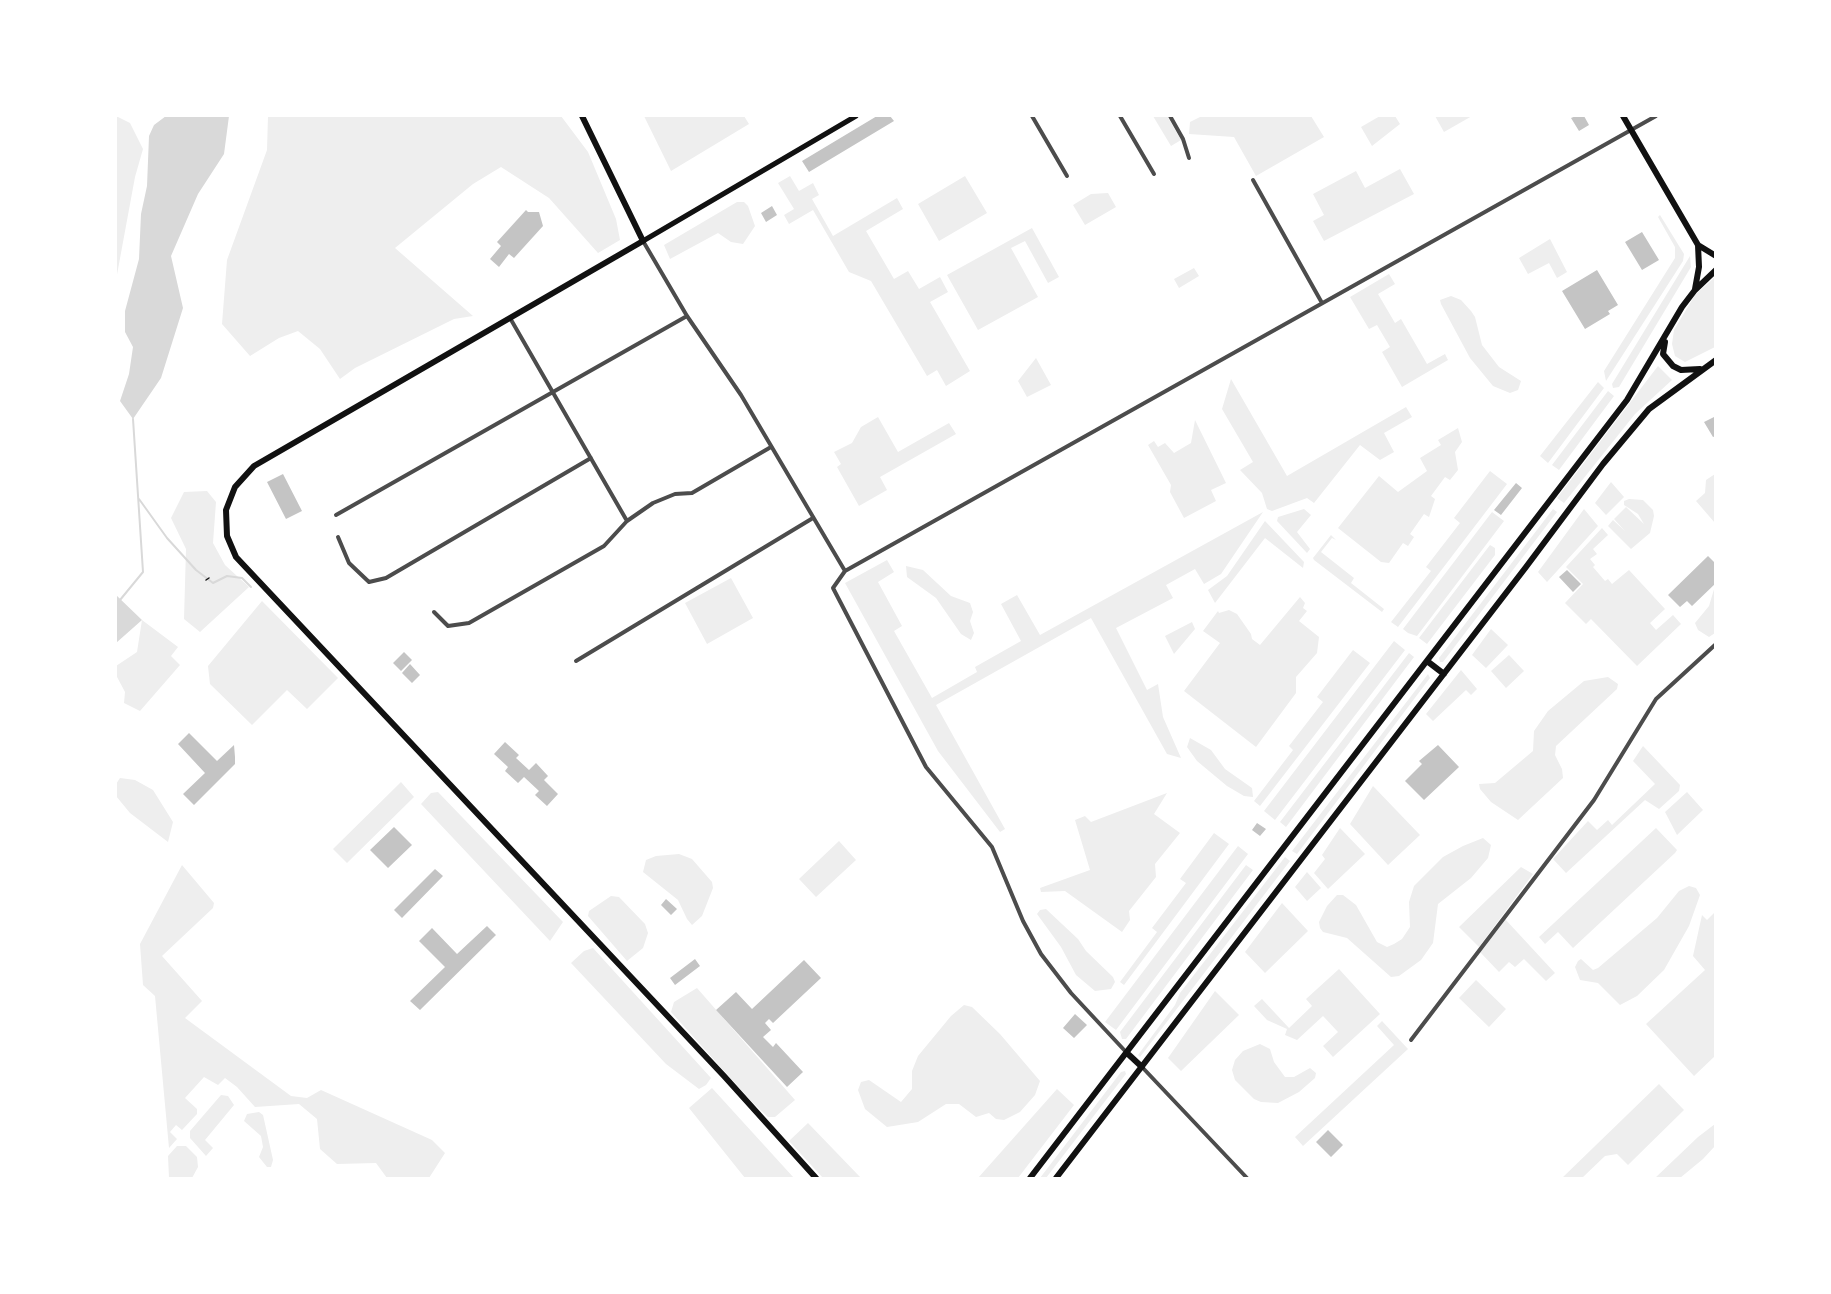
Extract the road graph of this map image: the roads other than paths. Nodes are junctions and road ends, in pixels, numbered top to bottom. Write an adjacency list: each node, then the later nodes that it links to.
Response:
1 (582, 116): 13 (main road)
2 (856, 116): 13 (main road)
3 (1032, 116): 11 (street)
4 (1120, 116): 10 (street)
5 (1170, 116): 9 (street)
6 (1623, 116): 8 (main road)
7 (1656, 116): 8 (street)
8 (1631, 130): 14 (main road); 18 (street)
9 (1189, 158)
10 (1154, 174)
11 (1067, 176)
12 (1253, 180): 18 (street)
13 (643, 241): 19 (street); 20 (main road)
14 (1698, 245): 15 (main road); 17 (main road)
15 (1716, 256)
16 (1716, 270): 17 (main road)
17 (1695, 290): 21 (main road)
18 (1322, 303): 31 (street)
19 (687, 316): 24 (street); 25 (street)
20 (510, 318): 24 (street); 40 (main road)
21 (1669, 330): 23 (main road); 34 (main road)
22 (1716, 360): 23 (main road)
23 (1702, 369): 36 (main road)
24 (553, 393): 26 (street); 27 (street)
25 (771, 447): 28 (street); 29 (street)
26 (591, 458): 29 (street); 30 (street)
27 (336, 515)
28 (813, 518): 31 (street); 35 (street)
29 (627, 521): 32 (street)
30 (338, 537)
31 (845, 571): 38 (street)
32 (434, 612)
33 (1716, 644): 37 (street)
34 (1427, 661): 36 (main road); 38 (main road)
35 (576, 662)
36 (1444, 675): 39 (main road)
37 (1411, 1040)
38 (1127, 1053): 39 (main road); 41 (main road)
39 (1142, 1067): 42 (main road); 43 (street)
40 (816, 1179)
41 (1030, 1179)
42 (1056, 1179)
43 (1247, 1179)

